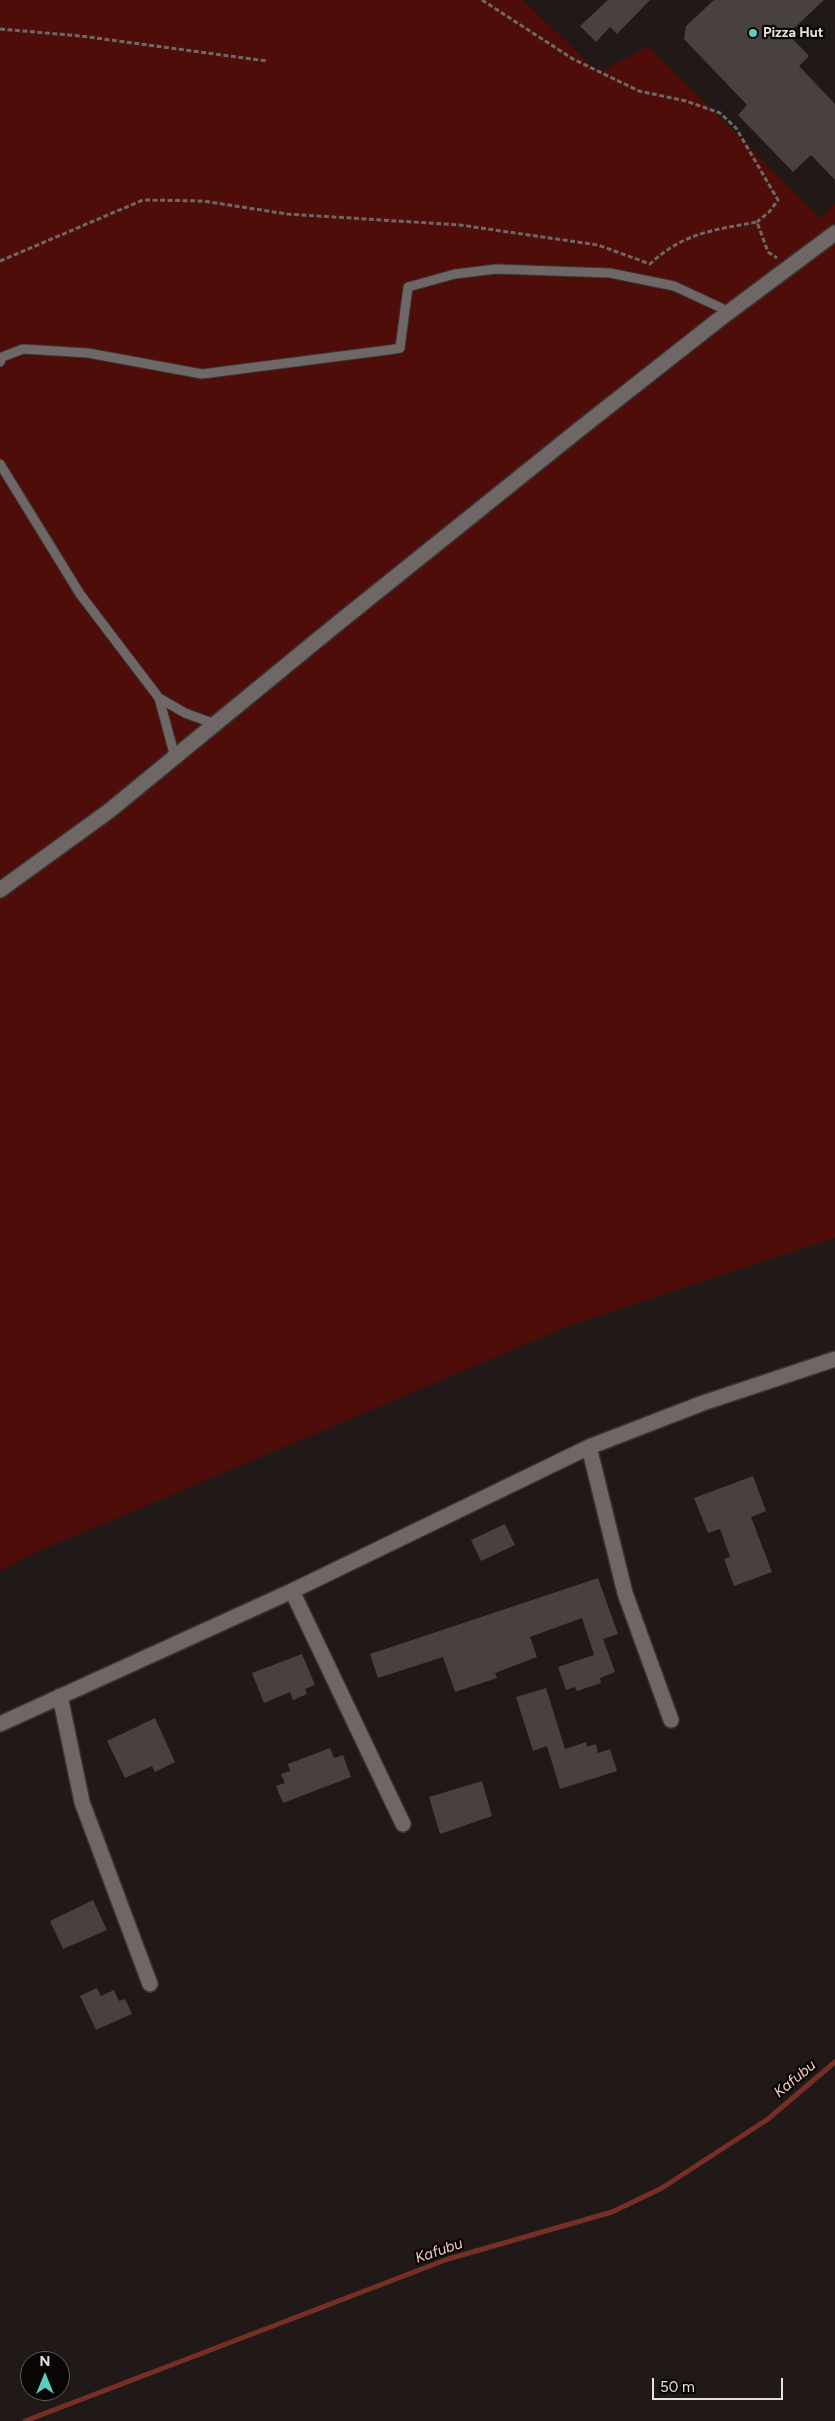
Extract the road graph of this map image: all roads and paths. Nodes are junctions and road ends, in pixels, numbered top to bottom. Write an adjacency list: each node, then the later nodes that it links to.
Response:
1 (482, 0): 4 (path)
2 (0, 29): 3 (path)
3 (267, 61)
4 (757, 222): 6 (path); 7 (path)
5 (835, 233): 8 (street)
6 (0, 261)
7 (782, 261)
8 (730, 312): 9 (lane); 12 (street)
9 (0, 362)
10 (0, 464): 11 (lane)
11 (160, 698): 12 (lane); 13 (lane)
12 (215, 724): 13 (street)
13 (175, 757): 14 (street)
14 (0, 890)
15 (835, 1359): 16 (street)
16 (589, 1447): 17 (street); 19 (street)
17 (292, 1591): 18 (street); 21 (street)
18 (60, 1696): 20 (street); 22 (street)
19 (671, 1720)
20 (0, 1724)
21 (403, 1824)
22 (150, 1984)

